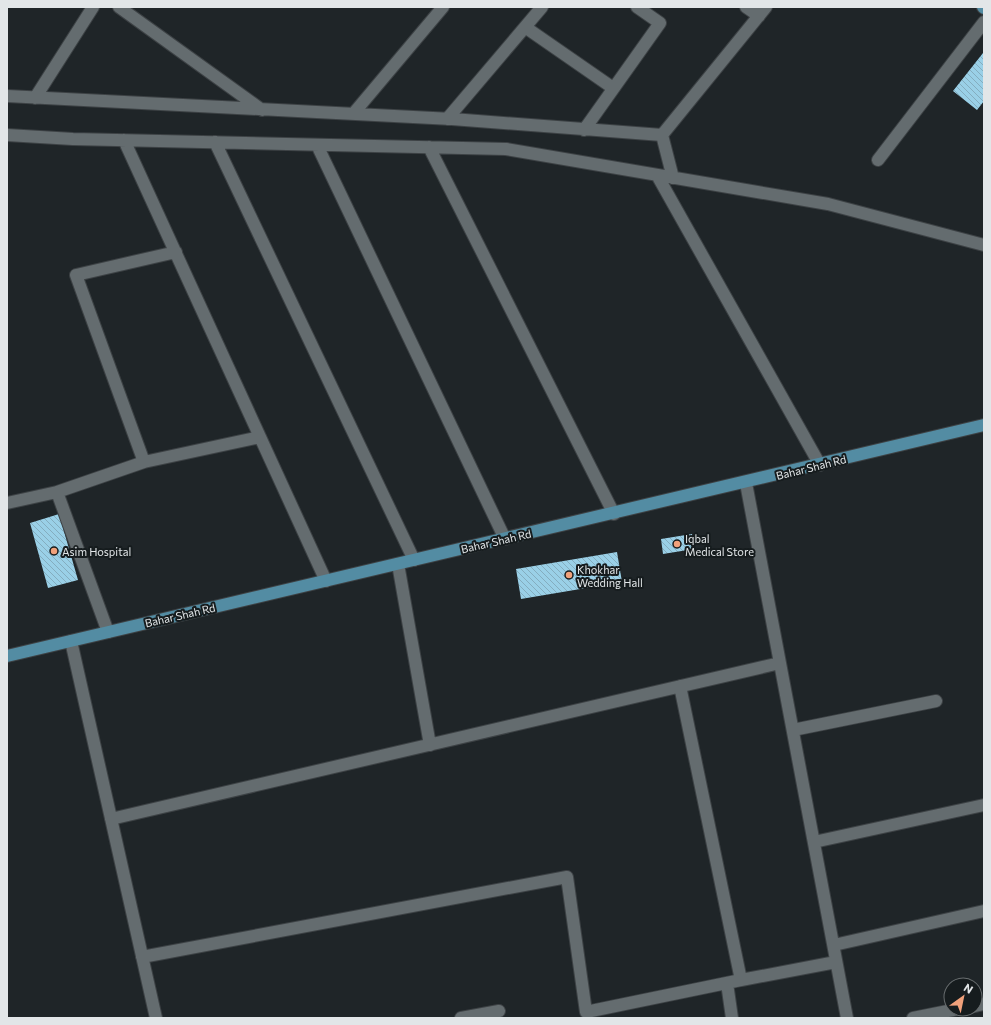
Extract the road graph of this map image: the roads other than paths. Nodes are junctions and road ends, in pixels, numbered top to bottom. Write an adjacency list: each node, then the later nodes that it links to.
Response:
1 (93, 7): 12 (street)
2 (119, 7): 13 (street)
3 (442, 7): 14 (street)
4 (542, 7): 9 (street)
5 (637, 7): 10 (street)
6 (746, 7): 7 (street)
7 (762, 12): 18 (street)
8 (984, 22): 23 (street)
9 (525, 27): 10 (street); 15 (street)
10 (613, 88): 16 (street)
11 (7, 96): 12 (street)
12 (35, 98): 13 (street)
13 (262, 110): 14 (street)
14 (353, 114): 15 (street)
15 (446, 119): 16 (street)
16 (584, 130): 18 (street)
17 (7, 135): 19 (street)
18 (662, 135): 25 (street)
19 (124, 140): 20 (street); 27 (street)
20 (215, 142): 21 (street); 37 (street)
21 (317, 145): 22 (street); 36 (street)
22 (429, 147): 24 (street); 35 (street)
23 (878, 160)
24 (657, 175): 25 (street); 31 (street)
25 (673, 178): 26 (street)
26 (984, 244)
27 (176, 252): 29 (street); 30 (street)
28 (984, 425): 31 (main road, Bahar Shah Rd)
29 (260, 437): 30 (street); 39 (street)
30 (144, 462): 33 (street)
31 (820, 465): 32 (main road, Bahar Shah Rd)
32 (746, 483): 35 (main road, Bahar Shah Rd); 43 (street)
33 (57, 492): 34 (street); 40 (street)
34 (7, 503)
35 (614, 514): 36 (main road, Bahar Shah Rd)
36 (505, 539): 37 (main road, Bahar Shah Rd)
37 (414, 560): 38 (main road, Bahar Shah Rd)
38 (398, 564): 39 (main road, Bahar Shah Rd); 47 (street)
39 (326, 581): 40 (main road, Bahar Shah Rd)
40 (108, 632): 41 (main road, Bahar Shah Rd)
41 (70, 641): 42 (main road, Bahar Shah Rd); 49 (street)
42 (7, 656)
43 (780, 663): 44 (street); 46 (street)
44 (680, 686): 47 (street); 55 (street)
45 (936, 701): 46 (street)
46 (792, 730): 50 (street)
47 (430, 745): 49 (street)
48 (984, 805): 50 (street)
49 (111, 819): 53 (street)
50 (814, 842): 52 (street)
51 (984, 911): 52 (street)
52 (834, 945): 54 (street)
53 (142, 957): 58 (street); 60 (street)
54 (836, 962): 55 (street); 63 (street)
55 (741, 980): 56 (street)
56 (727, 983): 58 (street); 62 (street)
57 (499, 1011): 61 (street)
58 (613, 1012)
59 (943, 1012): 64 (street)
60 (156, 1018)
61 (461, 1018)
62 (732, 1018)
63 (847, 1018)
64 (913, 1018)

